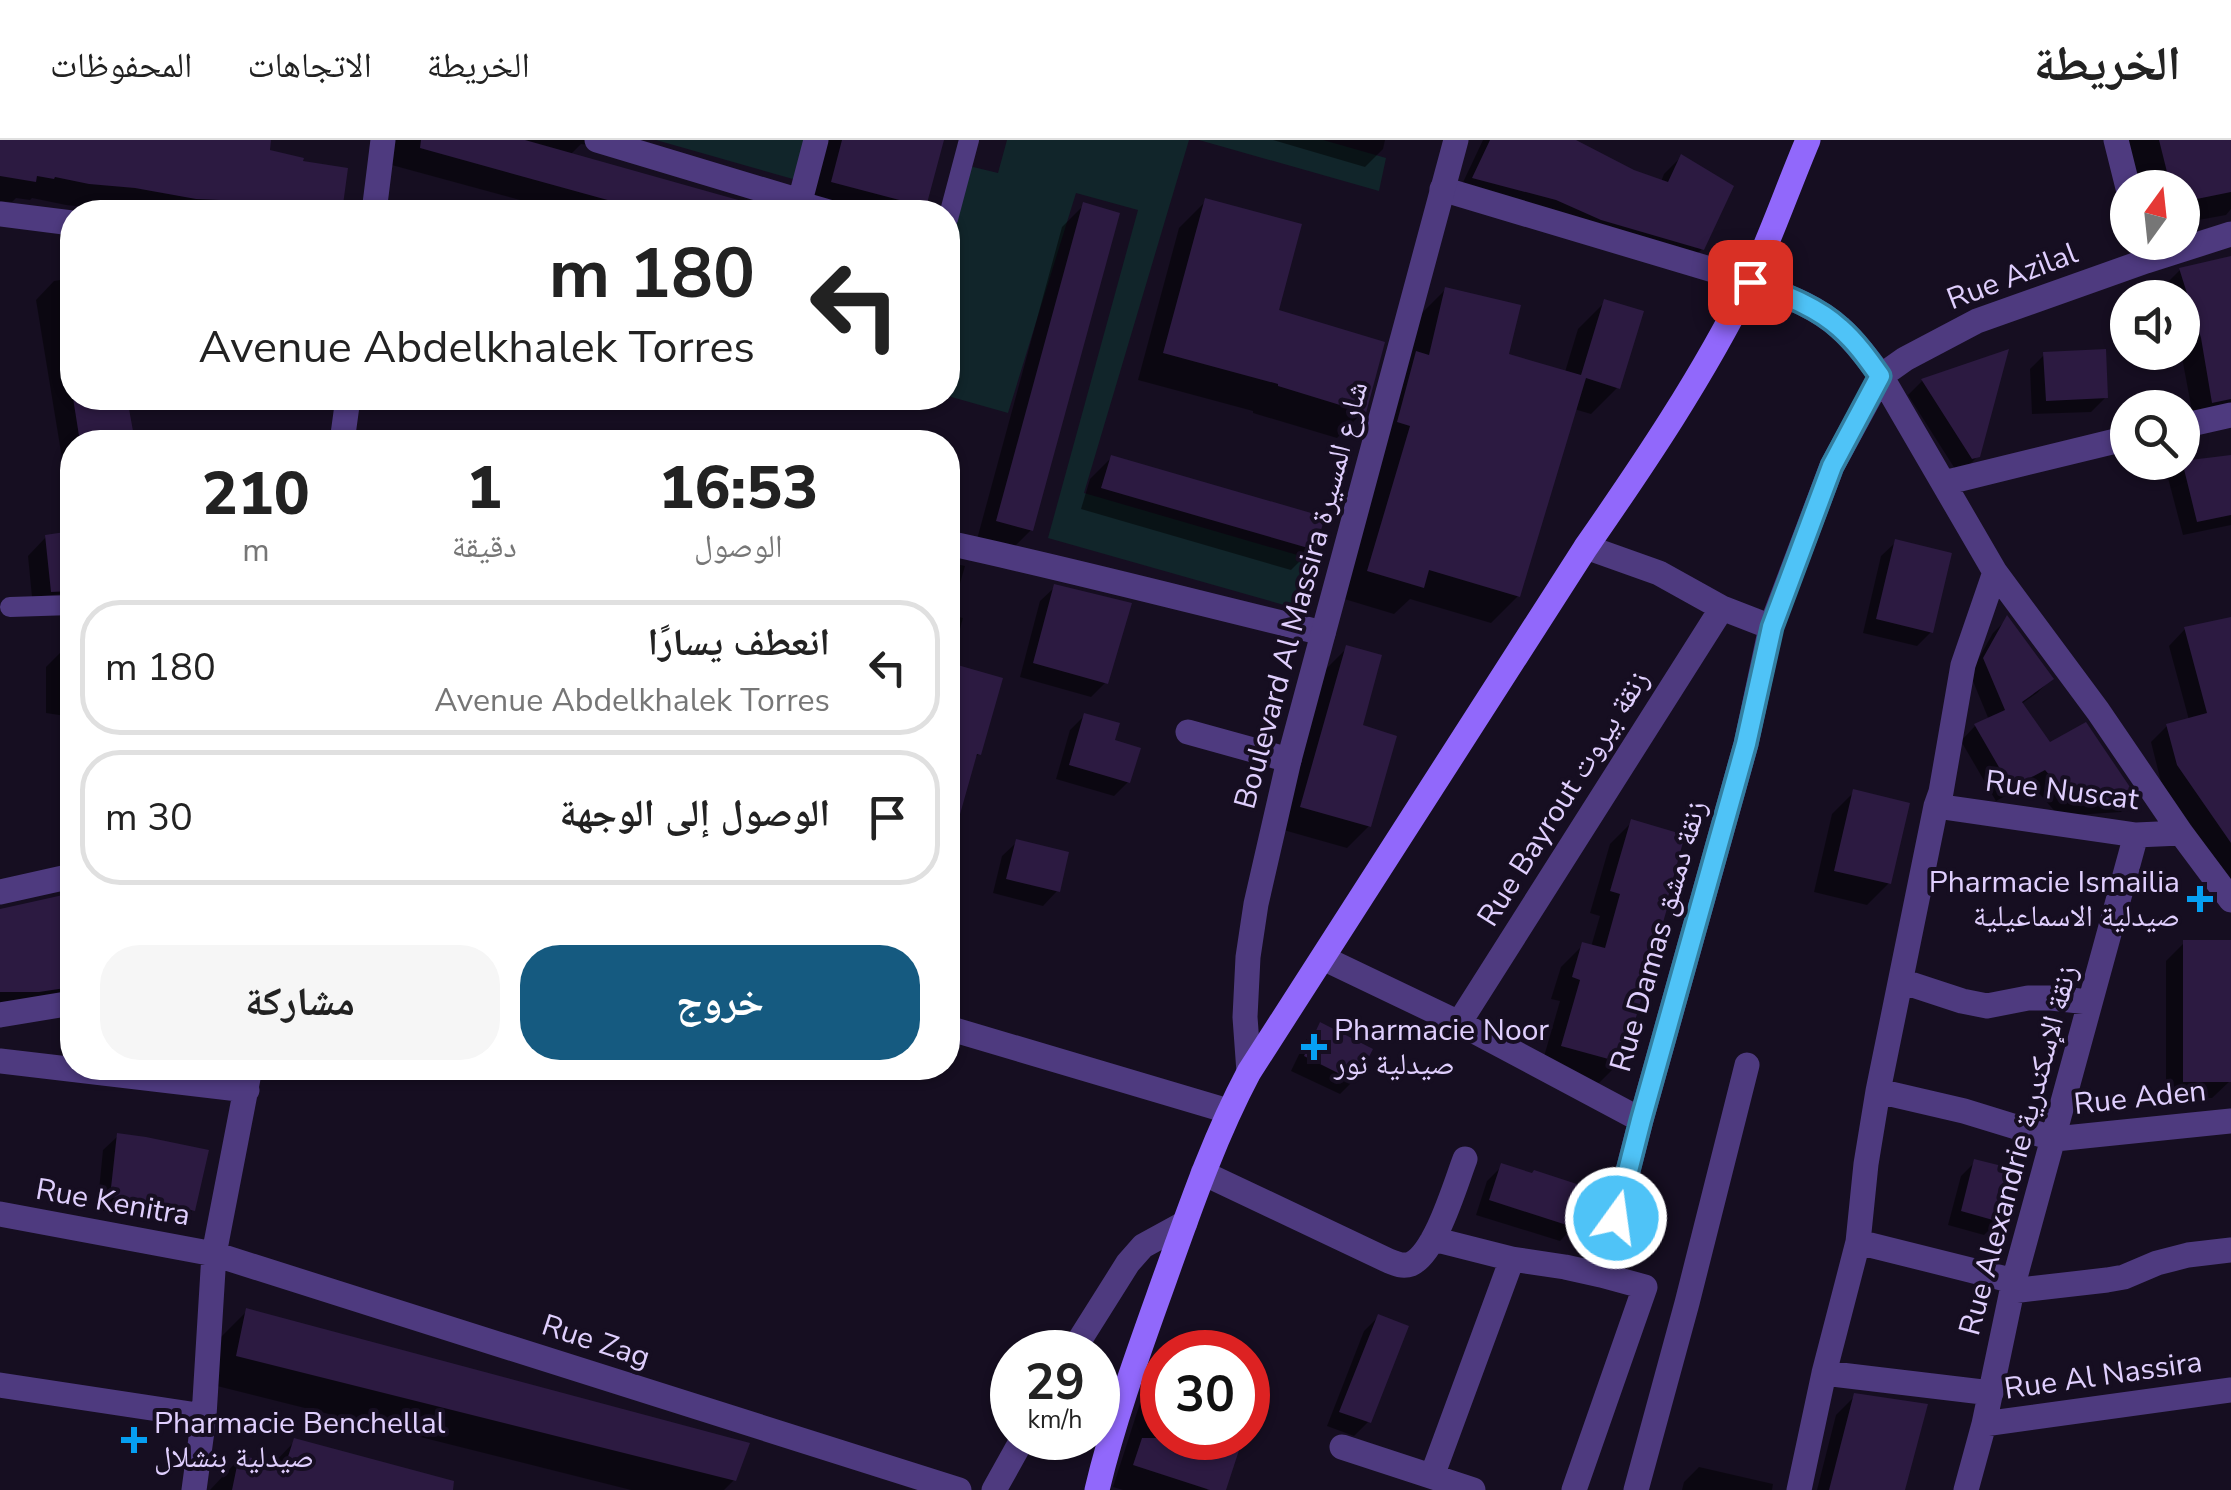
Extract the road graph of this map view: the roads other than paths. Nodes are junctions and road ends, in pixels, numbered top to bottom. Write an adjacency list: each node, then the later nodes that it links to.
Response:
1 (384, 140): 10 (street)
2 (816, 140): 12 (street)
3 (969, 140): 13 (lane)
4 (1456, 140): 9 (street, Boulevard Al Massira شارع المسيرة)
5 (1808, 140): 19 (main road)
6 (2116, 140): 8 (street)
7 (611, 142): 11 (street)
8 (2124, 170)
9 (1442, 189): 19 (street); 32 (street, Boulevard Al Massira شارع المسيرة)
10 (376, 200)
11 (797, 200)
12 (800, 200)
13 (953, 200)
14 (0, 214): 15 (street)
15 (60, 222)
16 (2231, 234): 17 (street, Rue Azilal)
17 (2200, 240)
18 (2123, 260): 20 (street, Rue Azilal)
19 (1750, 282): 20 (street); 26 (main road)
20 (1880, 376): 24 (street); 31 (street, Rue Damas زنقة دمشق)
21 (2231, 415): 22 (street)
22 (2200, 422)
23 (2110, 442): 24 (street)
24 (1944, 483): 27 (street)
25 (960, 546): 32 (street)
26 (1586, 547): 30 (street); 41 (main road)
27 (1995, 572): 35 (street); 36 (street)
28 (60, 605): 29 (lane)
29 (10, 607)
30 (1722, 608): 31 (street); 46 (street, Rue Bayrout زنقة بيروت)
31 (1772, 627): 55 (street, Rue Damas زنقة دمشق)
32 (1323, 633): 34 (street, Boulevard Al Massira شارع المسيرة)
33 (1188, 732): 34 (street)
34 (1289, 760): 51 (street, Boulevard Al Massira شارع المسيرة)
35 (1936, 806): 37 (street, Rue Nuscat); 42 (street)
36 (2181, 832): 37 (street, Rue Nuscat); 40 (street)
37 (2136, 835): 43 (street, Rue Alexandrie زنقة الإسكندرية)
38 (60, 879): 39 (street)
39 (0, 892)
40 (2231, 900)
41 (1323, 958): 46 (street); 51 (main road)
42 (1901, 981): 43 (street); 53 (street)
43 (2089, 1002): 57 (street, Rue Alexandrie زنقة الإسكندرية)
44 (60, 1005): 45 (street)
45 (0, 1015)
46 (1460, 1023): 55 (street)
47 (960, 1032): 54 (street)
48 (0, 1060): 49 (street)
49 (60, 1065)
50 (1747, 1065): 70 (street)
51 (1250, 1072): 54 (main road)
52 (248, 1080): 65 (street)
53 (1878, 1090): 57 (street); 63 (street)
54 (1228, 1112): 59 (main road)
55 (1641, 1120): 67 (street, Rue Damas زنقة دمشق)
56 (2231, 1121): 57 (street, Rue Aden)
57 (2055, 1138): 68 (street, Rue Alexandrie زنقة الإسكندرية)
58 (1465, 1160): 62 (street)
59 (1203, 1173): 61 (main road); 62 (street)
60 (0, 1214): 65 (street, Rue Kenitra)
61 (1185, 1223): 71 (street); 84 (main road)
62 (1433, 1239): 66 (street)
63 (1858, 1242): 68 (street); 72 (street)
64 (2231, 1250): 68 (street)
65 (214, 1254): 76 (street); 82 (street, Rue Zag)
66 (1512, 1259): 67 (street); 80 (street)
67 (1601, 1275): 69 (street)
68 (2013, 1286): 75 (street, Rue Alexandrie زنقة الإسكندرية)
69 (1645, 1288): 70 (street); 86 (street)
70 (1687, 1303): 87 (street)
71 (1086, 1330)
72 (1824, 1372): 75 (street); 88 (street)
73 (0, 1385): 76 (street)
74 (2231, 1390): 77 (street, Rue Al Nassira)
75 (1990, 1393): 77 (street, Rue Alexandrie زنقة الإسكندرية)
76 (204, 1416): 81 (street)
77 (1984, 1424): 89 (street, Rue Alexandrie زنقة الإسكندرية)
78 (1342, 1447): 80 (street)
79 (1011, 1460): 83 (street)
80 (1432, 1476): 85 (street)
81 (194, 1490)
82 (959, 1490)
83 (994, 1490)
84 (1097, 1490)
85 (1472, 1490)
86 (1574, 1490)
87 (1636, 1490)
88 (1799, 1490)
89 (1966, 1490)

